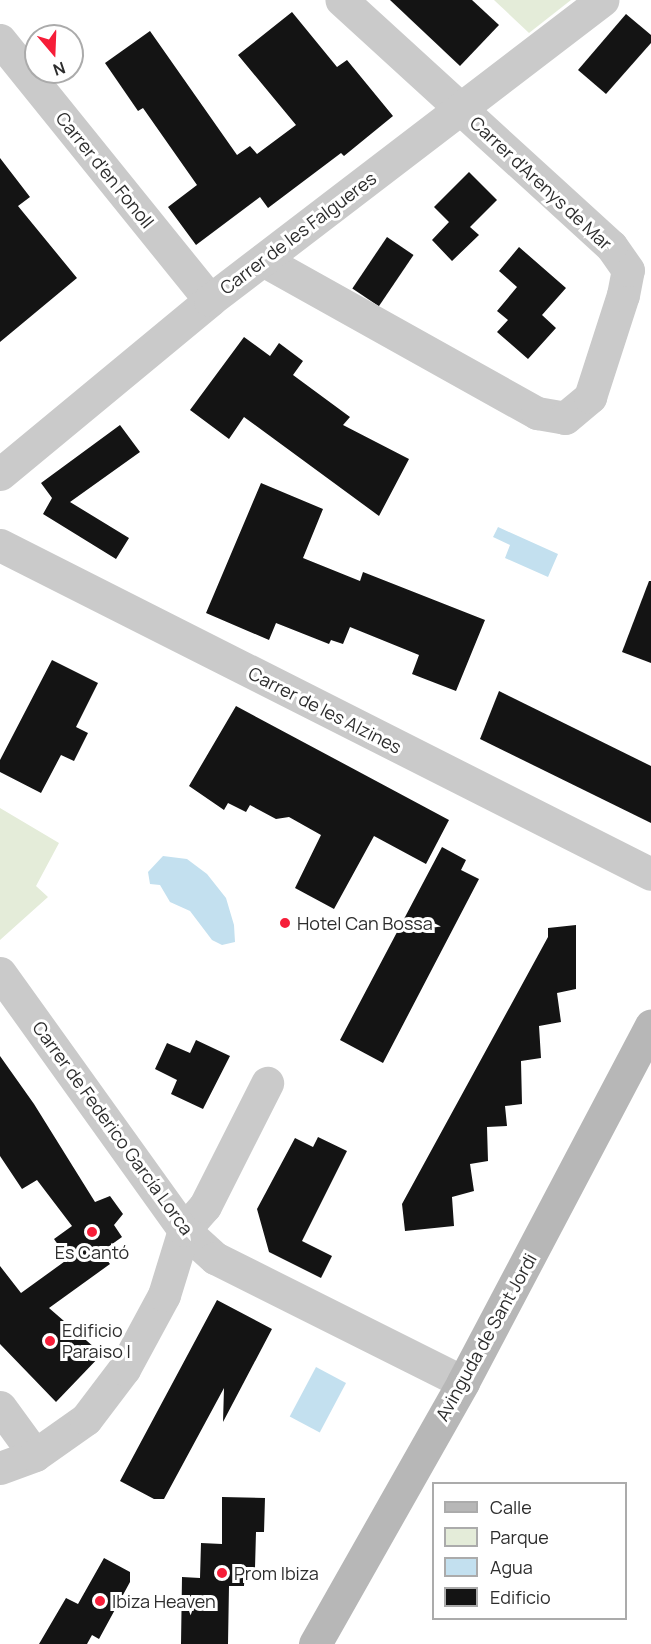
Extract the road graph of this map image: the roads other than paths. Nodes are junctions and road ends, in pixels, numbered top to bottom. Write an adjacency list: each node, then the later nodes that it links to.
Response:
1 (342, 0): 4 (street, Carrer d'Arenys de Mar)
2 (602, 0): 4 (street, Carrer de les Falgueres)
3 (0, 40): 6 (street, Carrer d'en Fonoll)
4 (461, 108): 5 (street, Carrer de les Falgueres); 5 (street, Carrer d'Arenys de Mar)
5 (263, 260): 6 (street, Carrer de les Falgueres)
6 (210, 300): 7 (street, Carrer de les Falgueres)
7 (0, 474)
8 (0, 546): 9 (street, Carrer de les Alzines)
9 (651, 874)
10 (0, 973): 13 (street, Carrer de Federico García Lorca)
11 (651, 1026): 14 (street, Avinguda de Sant Jordi)
12 (267, 1083): 13 (street)
13 (184, 1230): 14 (street, Carrer de Federico García Lorca); 16 (street)
14 (463, 1382): 18 (street, Avinguda de Sant Jordi)
15 (0, 1407): 16 (street)
16 (35, 1455): 17 (street)
17 (0, 1468)
18 (315, 1644)

